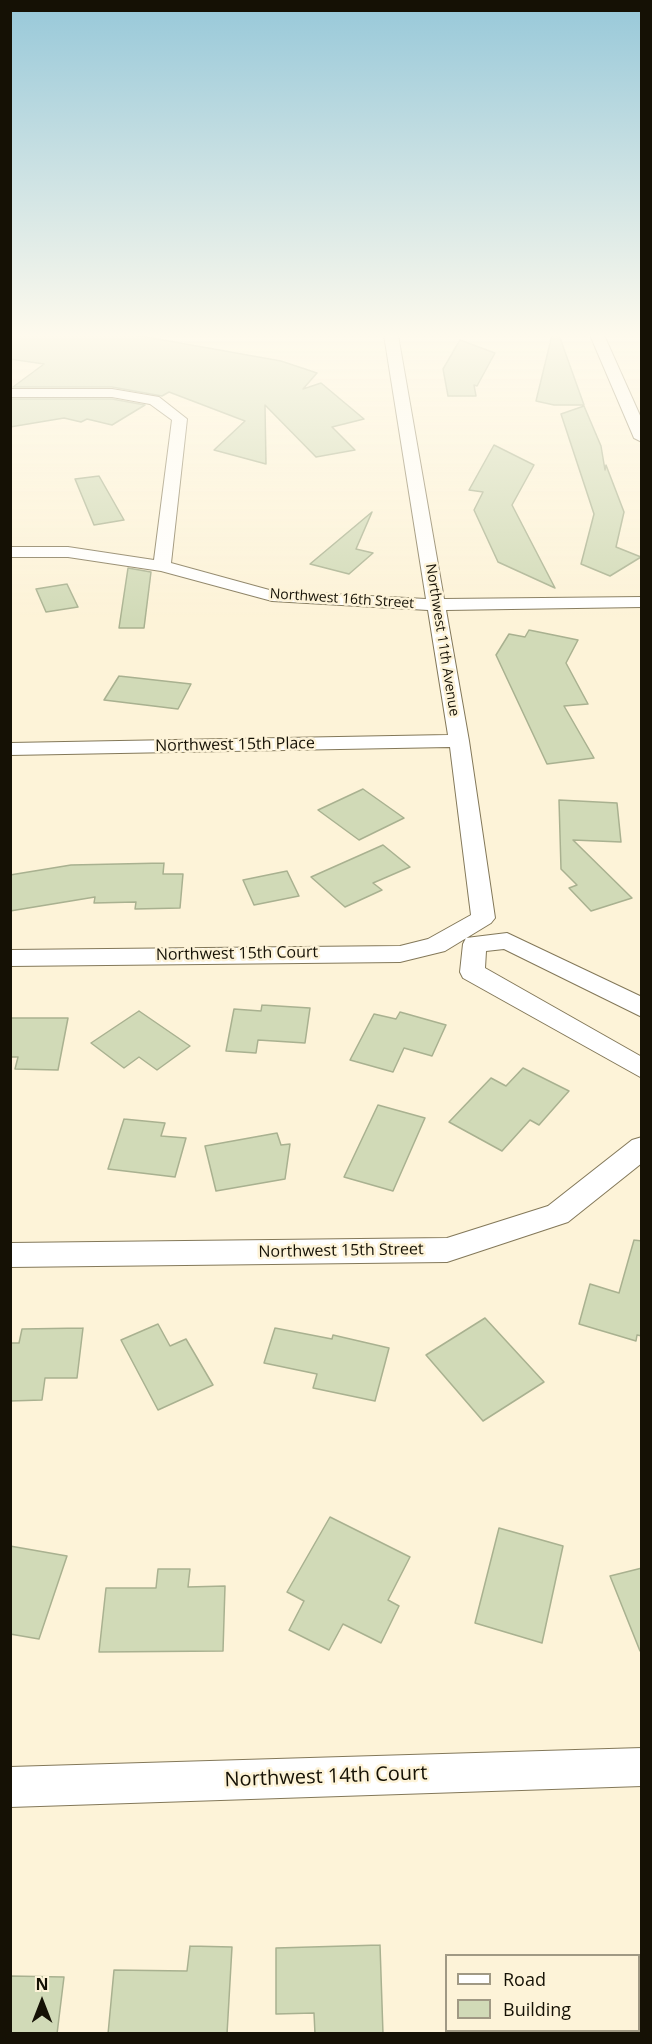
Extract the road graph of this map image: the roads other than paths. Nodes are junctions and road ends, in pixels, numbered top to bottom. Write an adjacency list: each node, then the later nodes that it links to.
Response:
1 (179, 430): 4 (street)
2 (407, 430): 6 (street, Northwest 11th Avenue)
3 (10, 552): 4 (street, Northwest 16th Street)
4 (162, 566): 6 (street, Northwest 16th Street)
5 (642, 602): 6 (street, Northwest 16th Street)
6 (437, 605): 7 (street, Northwest 11th Avenue)
7 (459, 741): 8 (street, Northwest 15th Place); 9 (street, Northwest 11th Avenue)
8 (10, 749)
9 (467, 938): 10 (street, Northwest 15th Court); 11 (street); 12 (street)
10 (10, 958)
11 (642, 1008)
12 (642, 1069)
13 (642, 1147): 14 (street, Northwest 15th Street)
14 (10, 1255)
15 (642, 1767): 16 (street, Northwest 14th Court)
16 (10, 1786)

